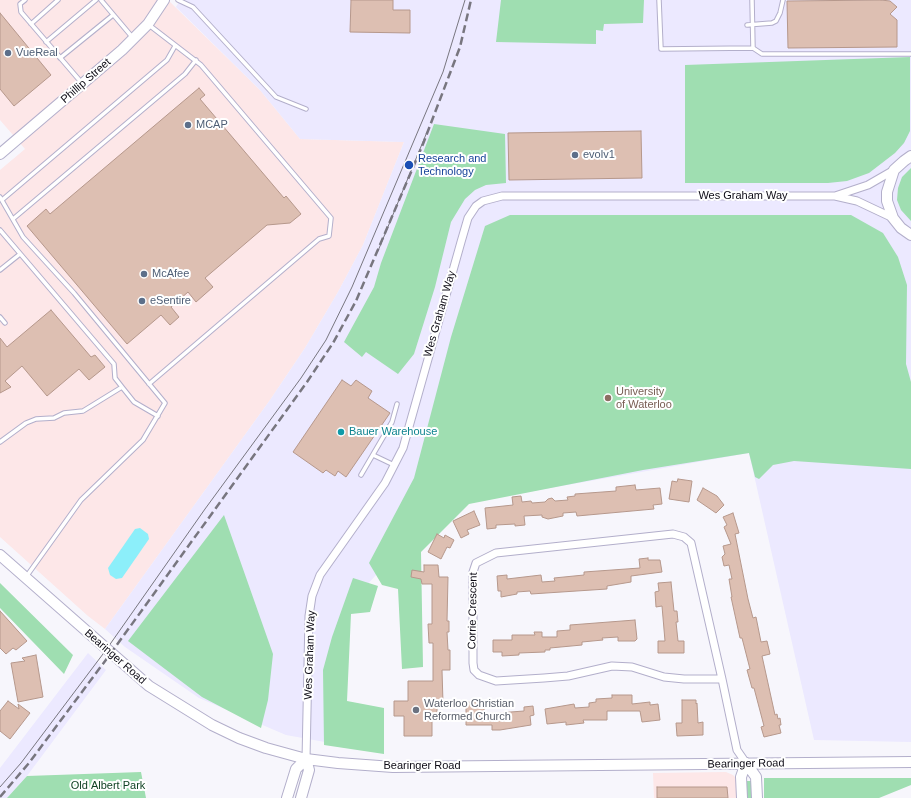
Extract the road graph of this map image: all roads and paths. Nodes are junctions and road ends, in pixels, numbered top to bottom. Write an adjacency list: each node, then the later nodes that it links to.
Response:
1 (25, 0): 11 (lane)
2 (58, 0): 11 (lane)
3 (96, 0): 16 (lane)
4 (101, 0): 10 (lane)
5 (164, 0): 12 (street, Phillip Street)
6 (178, 0): 23 (lane)
7 (659, 0): 18 (lane)
8 (752, 0): 14 (lane)
9 (783, 0): 14 (lane)
10 (113, 14): 15 (lane); 20 (lane)
11 (31, 24): 16 (lane)
12 (148, 24): 15 (street, Phillip Street); 17 (lane)
13 (747, 26): 14 (lane)
14 (753, 26): 18 (lane)
15 (134, 39): 22 (street, Phillip Street)
16 (46, 42): 20 (lane)
17 (175, 46): 21 (lane); 28 (lane)
18 (753, 48): 19 (lane)
19 (911, 54)
20 (60, 58): 22 (lane)
21 (196, 60): 30 (lane); 38 (lane)
22 (83, 84): 24 (street, Phillip Street)
23 (306, 109)
24 (0, 154)
25 (910, 156): 26 (street)
26 (894, 170): 27 (street, Wes Graham Way); 29 (street)
27 (835, 196): 29 (street, Wes Graham Way); 44 (street, Wes Graham Way)
28 (1, 199): 30 (lane)
29 (893, 218): 32 (street)
30 (13, 219): 38 (lane)
31 (0, 230): 34 (lane)
32 (908, 233): 33 (street)
33 (911, 242)
34 (20, 254): 35 (lane); 39 (lane)
35 (0, 270)
36 (0, 317): 37 (lane)
37 (5, 323)
38 (149, 384): 41 (lane)
39 (122, 387): 41 (lane); 42 (lane)
40 (397, 404): 43 (lane)
41 (158, 416): 47 (lane)
42 (0, 442)
43 (373, 455): 44 (lane); 45 (lane)
44 (394, 465): 49 (street, Wes Graham Way)
45 (361, 475)
46 (0, 555): 47 (street, Bearinger Road)
47 (26, 578): 49 (street, Bearinger Road)
48 (722, 679): 48 (street, Corrie Crescent); 51 (street, Corrie Crescent)
49 (306, 759): 51 (street, Bearinger Road); 52 (street); 53 (street)
50 (911, 762): 51 (street, Bearinger Road)
51 (746, 763): 54 (street); 55 (street)
52 (287, 798)
53 (301, 798)
54 (742, 798)
55 (757, 798)

